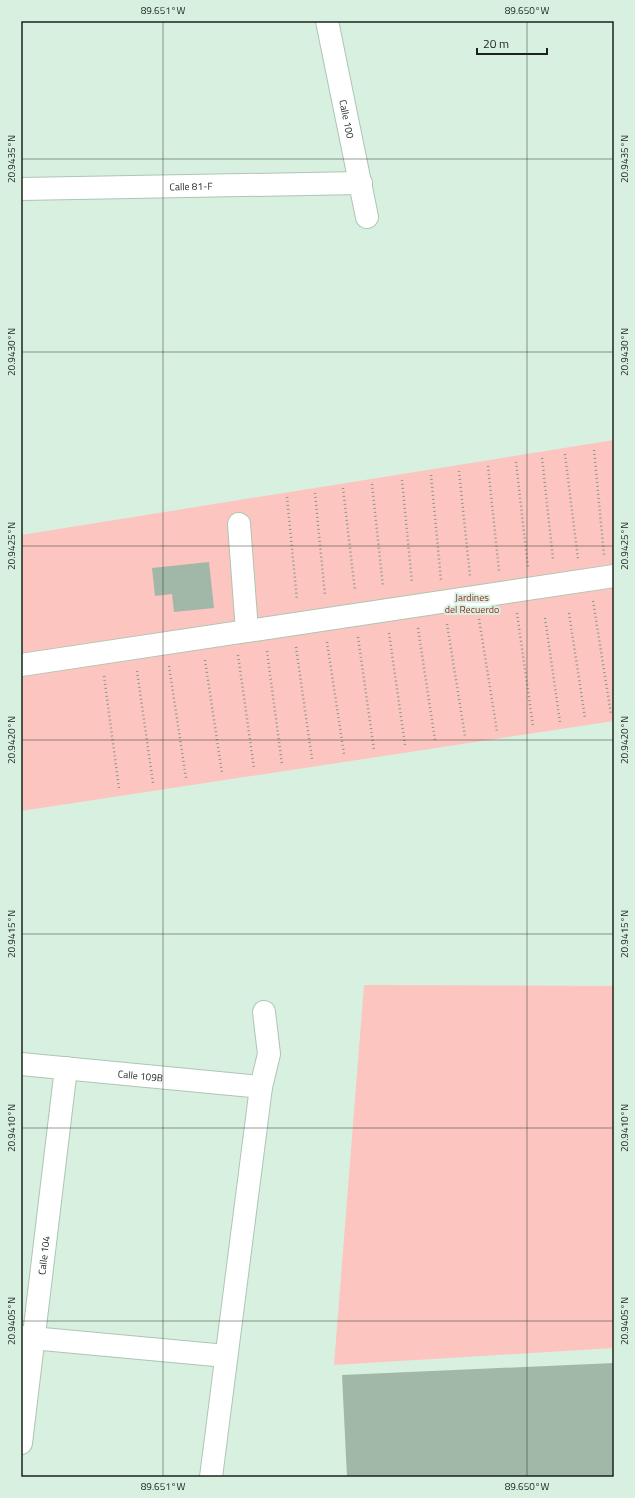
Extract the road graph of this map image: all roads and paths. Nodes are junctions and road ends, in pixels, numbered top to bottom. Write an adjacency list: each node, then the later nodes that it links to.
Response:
1 (327, 21): 2 (street, Calle 100)
2 (360, 183): 3 (street, Calle 81-F); 4 (street, Calle 100)
3 (21, 189)
4 (368, 217)
5 (594, 450): 21 (path)
6 (565, 454): 19 (path)
7 (542, 458): 18 (path)
8 (516, 462): 20 (path)
9 (488, 466): 22 (path)
10 (459, 471): 23 (path)
11 (431, 475): 24 (path)
12 (402, 480): 25 (path)
13 (372, 484): 26 (path)
14 (343, 488): 27 (path)
15 (315, 493): 29 (path)
16 (287, 497): 30 (path)
17 (239, 524): 38 (street)
18 (553, 559)
19 (579, 566)
20 (528, 569)
21 (609, 569): 38 (street)
22 (500, 578)
23 (470, 582)
24 (442, 586)
25 (413, 590)
26 (384, 594)
27 (356, 599)
28 (593, 599): 49 (path)
29 (326, 603)
30 (298, 607)
31 (516, 610): 52 (path)
32 (569, 612): 50 (path)
33 (479, 615): 53 (path)
34 (545, 618): 51 (path)
35 (446, 620): 54 (path)
36 (417, 624): 55 (path)
37 (388, 628): 56 (path)
38 (247, 631): 47 (street)
39 (357, 633): 57 (path)
40 (327, 637): 58 (path)
41 (295, 642): 59 (path)
42 (266, 646): 60 (path)
43 (237, 650): 61 (path)
44 (205, 655): 62 (path)
45 (168, 660): 63 (path)
46 (136, 664): 64 (path)
47 (21, 665)
48 (103, 670): 65 (path)
49 (611, 714)
50 (585, 718)
51 (560, 722)
52 (533, 726)
53 (497, 731)
54 (465, 736)
55 (435, 740)
56 (405, 745)
57 (374, 750)
58 (344, 754)
59 (312, 759)
60 (282, 764)
61 (254, 768)
62 (222, 773)
63 (186, 778)
64 (153, 783)
65 (119, 788)
66 (264, 1012): 69 (street)
67 (21, 1064): 68 (street, Calle 109B)
68 (66, 1068): 69 (street, Calle 109B); 70 (street, Calle 104)
69 (261, 1087): 71 (street)
70 (27, 1338): 71 (street); 72 (street, Calle 104)
71 (226, 1356): 73 (street)
72 (21, 1443)
73 (211, 1477)

